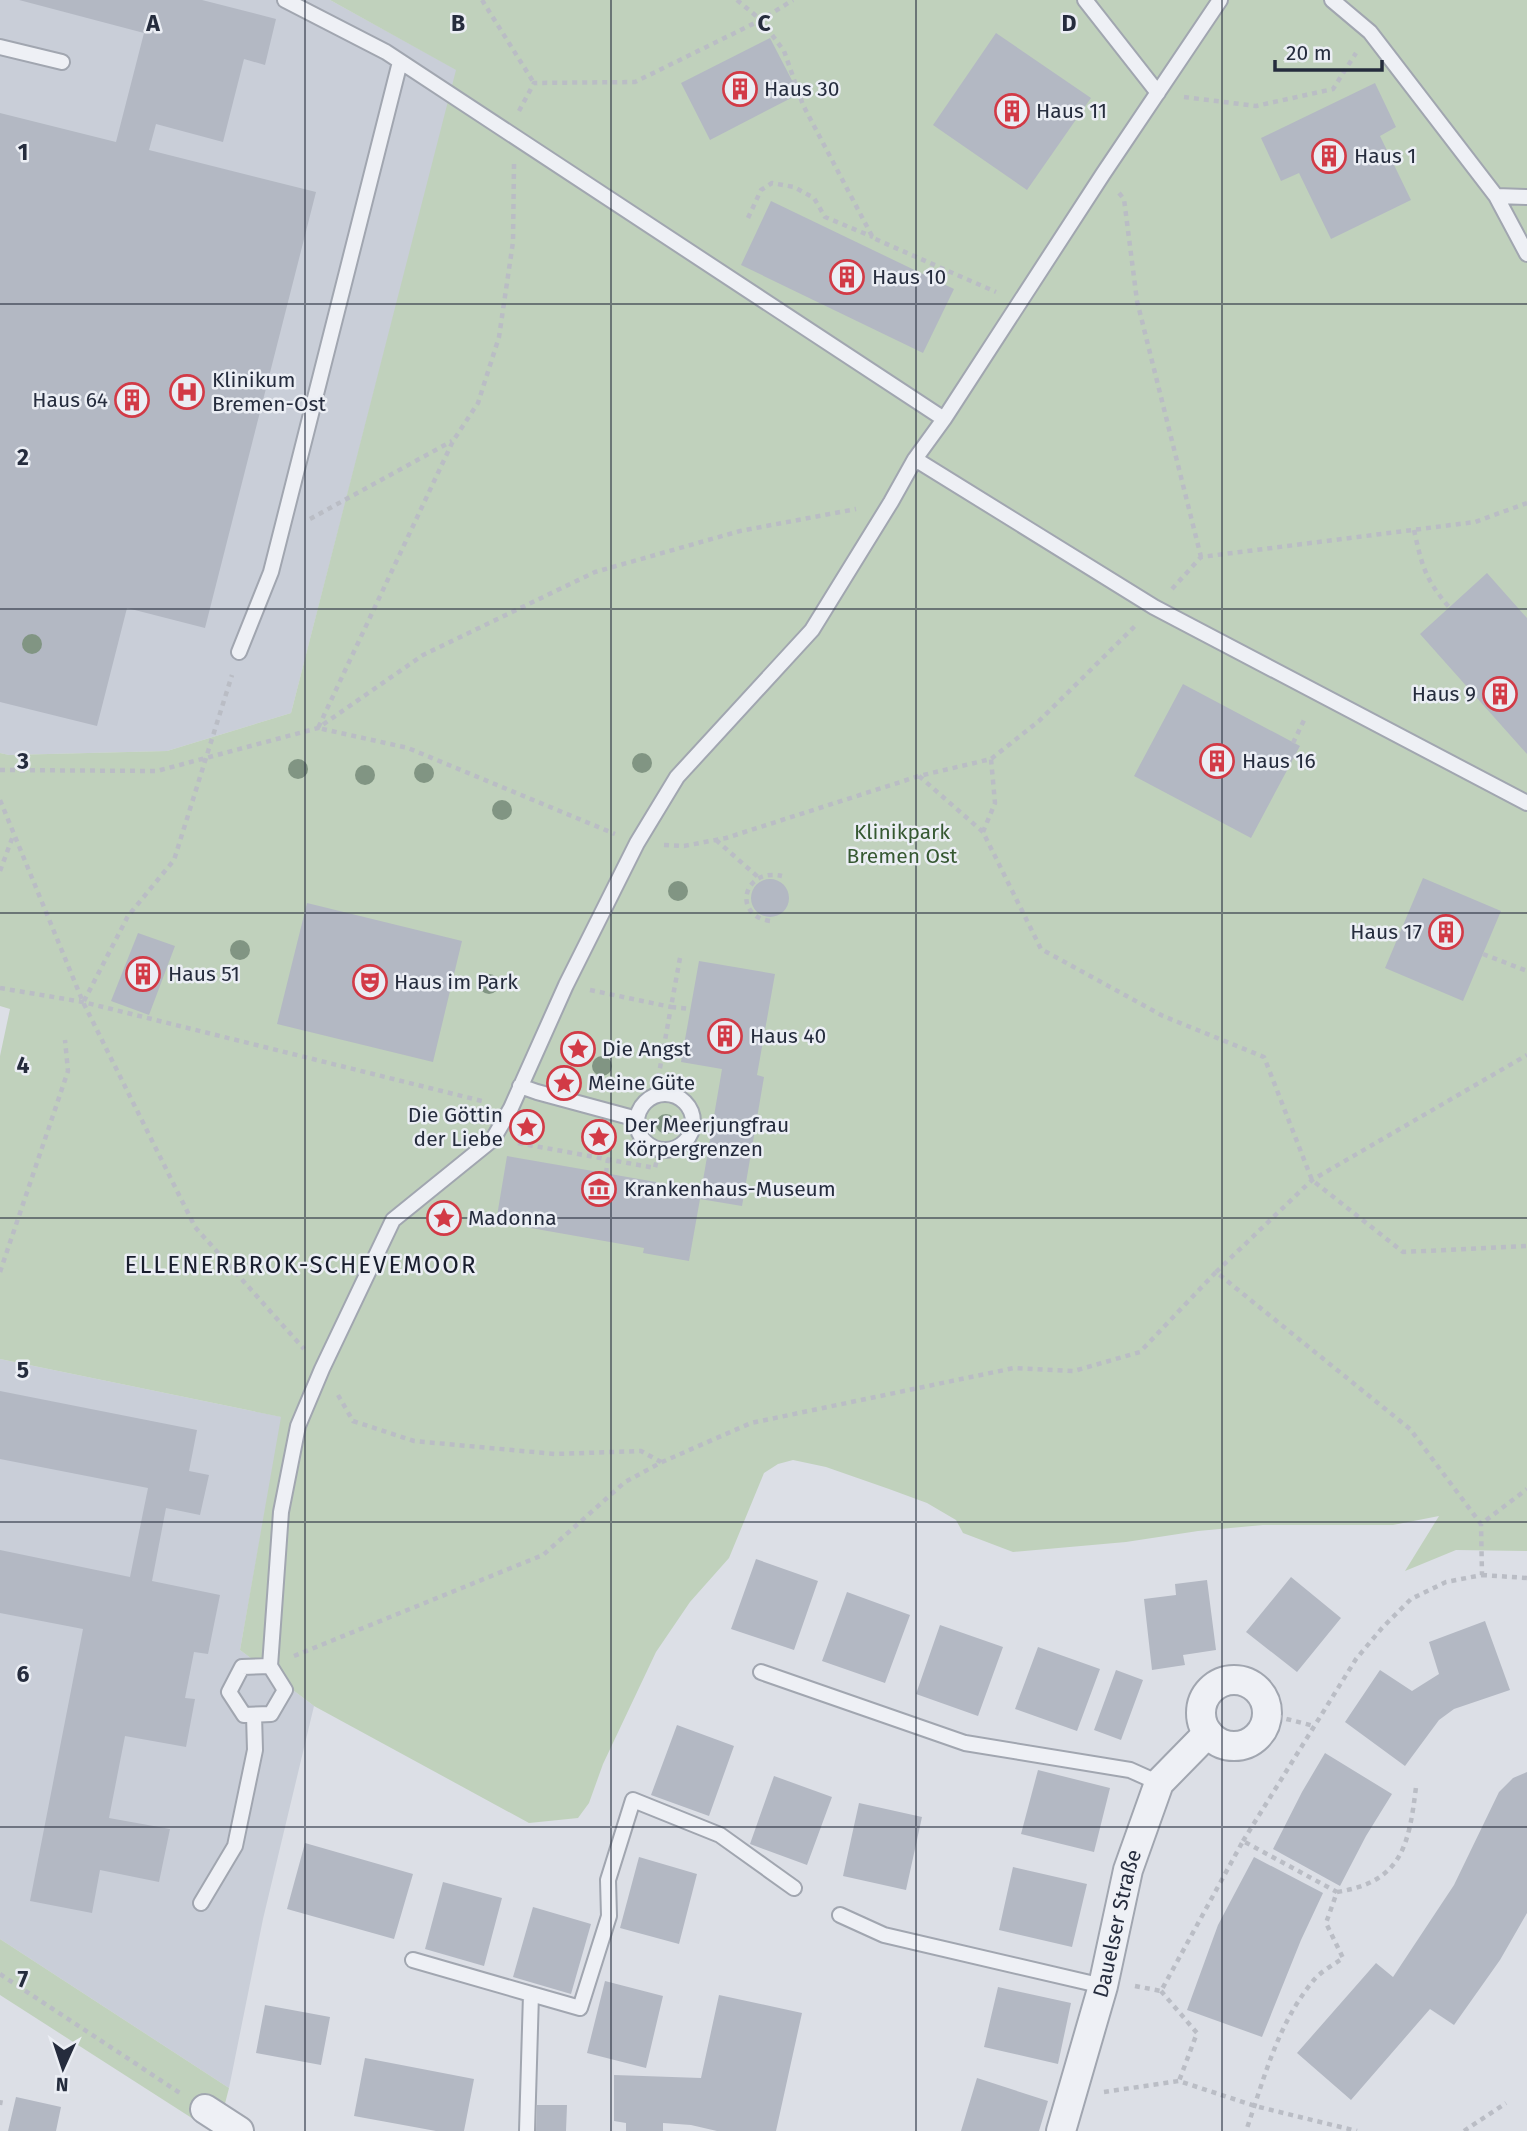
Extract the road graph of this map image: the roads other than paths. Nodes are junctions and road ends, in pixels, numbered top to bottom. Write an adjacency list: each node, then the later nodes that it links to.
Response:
1 (285, 0): 7 (lane)
2 (1086, 0): 8 (lane)
3 (1220, 0): 8 (lane)
4 (1332, 0): 9 (lane)
5 (0, 47): 6 (lane)
6 (61, 62)
7 (400, 62): 12 (lane); 14 (lane)
8 (1158, 93): 12 (lane)
9 (1496, 197): 10 (lane); 11 (lane)
10 (1527, 198)
11 (1527, 254)
12 (944, 419): 13 (lane)
13 (915, 459): 15 (lane); 16 (lane)
14 (239, 652)
15 (1527, 803)
16 (520, 1086): 17 (lane); 18 (lane)
17 (637, 1119): 17 (lane)
18 (270, 1666): 20 (lane); 20 (lane)
19 (761, 1672): 22 (lane)
20 (254, 1715): 24 (lane)
21 (1208, 1733): 21 (street); 22 (street, Dauelser Straße)
22 (1159, 1783): 27 (street, Dauelser Straße)
23 (794, 1888): 28 (lane)
24 (201, 1903)
25 (840, 1915): 27 (lane)
26 (413, 1960): 28 (lane)
27 (1104, 1983): 32 (street, Dauelser Straße)
28 (531, 1994): 31 (lane)
29 (205, 2109): 30 (street)
30 (239, 2131)
31 (527, 2131)
32 (1061, 2131)

